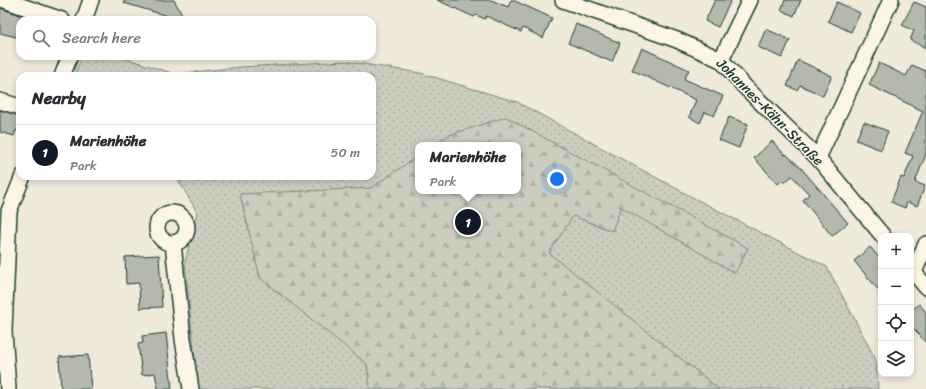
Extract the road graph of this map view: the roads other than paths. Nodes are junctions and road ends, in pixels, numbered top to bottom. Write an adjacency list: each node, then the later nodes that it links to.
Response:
1 (4, 0): 6 (street)
2 (91, 0): 7 (street)
3 (563, 0): 9 (street, Johannes-Kähn-Straße)
4 (750, 0): 9 (street)
5 (891, 0): 13 (street)
6 (50, 16)
7 (85, 16)
8 (68, 60): 10 (street)
9 (721, 60): 13 (street, Johannes-Kähn-Straße)
10 (64, 72)
11 (0, 100): 12 (street)
12 (16, 106)
13 (818, 158): 16 (street, Johannes-Kähn-Straße)
14 (21, 180): 15 (street)
15 (5, 210): 22 (street)
16 (880, 233)
17 (173, 243): 23 (street)
18 (926, 244): 19 (street)
19 (913, 269)
20 (914, 273): 21 (street)
21 (926, 287)
22 (8, 389)
23 (191, 389)

